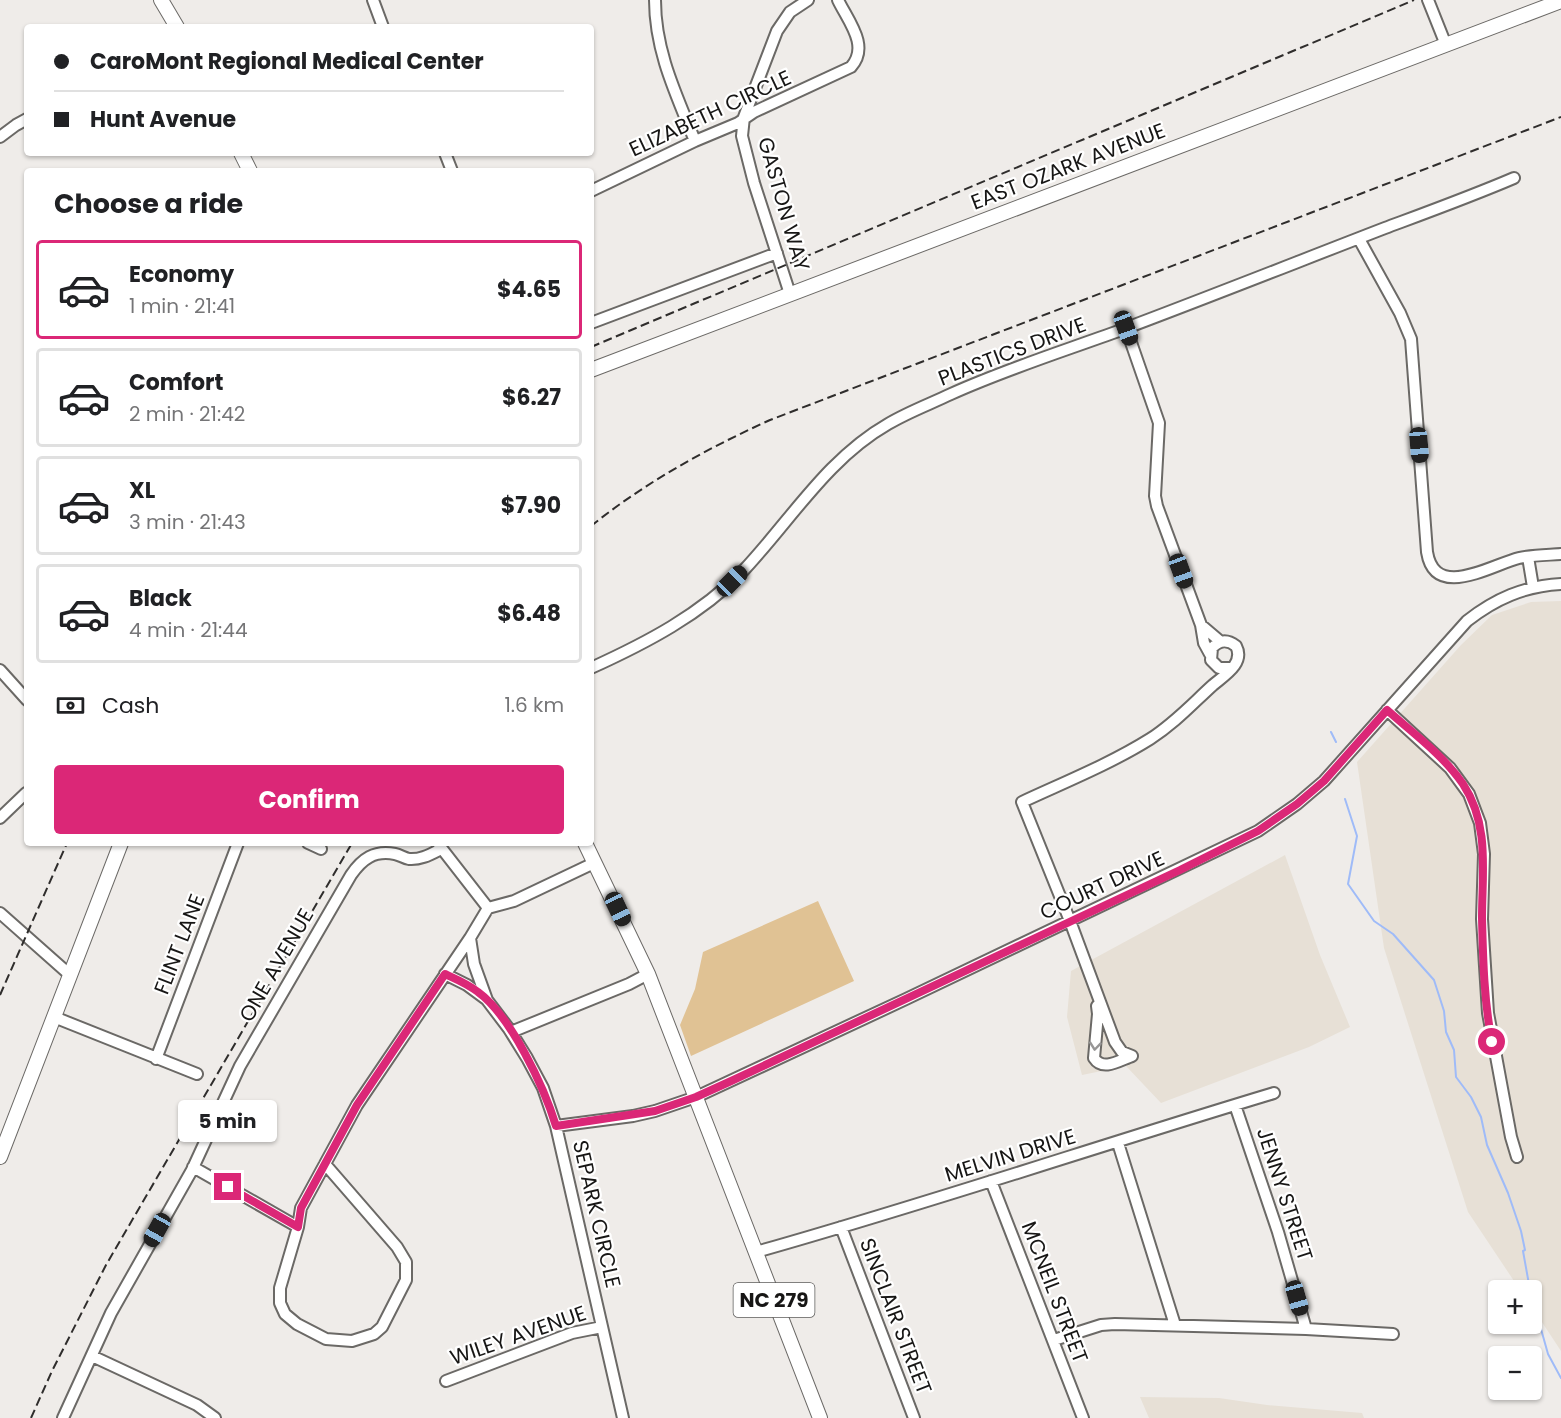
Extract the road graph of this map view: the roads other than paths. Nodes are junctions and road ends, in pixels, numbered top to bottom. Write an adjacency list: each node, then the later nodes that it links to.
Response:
1 (161, 0): 8 (main road)
2 (373, 0): 9 (street)
3 (655, 0): 14 (street)
4 (808, 0): 11 (street, GASTON WAY)
5 (838, 0): 11 (street, ELIZABETH CIRCLE)
6 (1428, 0): 10 (street)
7 (1561, 1): 10 (main road, EAST OZARK AVENUE)
8 (175, 24)
9 (382, 24)
10 (1446, 45): 19 (main road, EAST OZARK AVENUE)
11 (744, 117): 14 (street, ELIZABETH CIRCLE); 18 (street, GASTON WAY)
12 (24, 121): 13 (street)
13 (0, 137)
14 (696, 141): 16 (street, ELIZABETH CIRCLE)
15 (1514, 178): 17 (street, PLASTICS DRIVE)
16 (594, 190)
17 (1359, 239): 21 (street, PLASTICS DRIVE); 24 (street)
18 (777, 253): 19 (street, GASTON WAY); 20 (street)
19 (790, 294): 22 (main road, EAST OZARK AVENUE)
20 (594, 322)
21 (1126, 328): 27 (street); 30 (street, PLASTICS DRIVE)
22 (594, 369)
23 (1561, 554): 24 (street)
24 (1528, 557): 26 (street)
25 (1561, 584): 26 (street, COURT DRIVE)
26 (1533, 587): 35 (street, COURT DRIVE)
27 (1201, 625): 28 (street); 29 (street)
28 (1221, 642): 29 (street); 31 (street)
29 (1212, 659): 31 (street); 33 (street)
30 (594, 667)
31 (1231, 668): 33 (street)
32 (0, 670): 34 (street)
33 (1213, 686): 47 (street)
34 (24, 697)
35 (1387, 710): 47 (street, COURT DRIVE); 64 (street)
36 (24, 795): 37 (street)
37 (0, 818)
38 (120, 846): 51 (main road)
39 (237, 846): 56 (street, FLINT LANE)
40 (314, 846): 43 (street)
41 (439, 846): 45 (street); 66 (street, ONE AVENUE)
42 (586, 846): 44 (main road, NC 279)
43 (321, 849)
44 (594, 863): 45 (street); 50 (main road, NC 279)
45 (488, 909): 48 (street)
46 (0, 913): 51 (street)
47 (1070, 921): 52 (street); 59 (street, COURT DRIVE)
48 (470, 939): 49 (street); 53 (street, SEPARK CIRCLE)
49 (445, 974): 53 (street, SEPARK CIRCLE); 65 (street)
50 (648, 974): 55 (street); 59 (main road, NC 279)
51 (70, 975): 54 (main road)
52 (1095, 990): 52 (street, one-way to 52)
53 (487, 1000): 55 (street, SEPARK CIRCLE)
54 (54, 1017): 56 (street); 63 (main road)
55 (511, 1032): 61 (street, SEPARK CIRCLE)
56 (156, 1059): 57 (street)
57 (197, 1074)
58 (1274, 1093): 60 (street, MELVIN DRIVE)
59 (696, 1097): 61 (street, COURT DRIVE); 70 (main road, NC 279)
60 (1236, 1104): 62 (street, MELVIN DRIVE); 73 (street, JENNY STREET)
61 (556, 1126): 72 (street, SEPARK CIRCLE)
62 (1118, 1143): 67 (street, MELVIN DRIVE); 71 (street)
63 (0, 1157)
64 (1517, 1157)
65 (325, 1164): 68 (street); 68 (street)
66 (193, 1167): 68 (street); 76 (street, ONE AVENUE)
67 (992, 1181): 69 (street, MELVIN DRIVE); 75 (street, MCNEIL STREET)
68 (298, 1227)
69 (841, 1227): 70 (street, MELVIN DRIVE); 82 (street, SINCLAIR STREET)
70 (756, 1252): 81 (main road, NC 279)
71 (1175, 1325): 73 (street); 75 (street)
72 (602, 1327): 77 (street, WILEY AVENUE); 80 (street, SEPARK CIRCLE)
73 (1306, 1329): 74 (street)
74 (1393, 1334)
75 (1054, 1340): 83 (street, MCNEIL STREET)
76 (92, 1356): 78 (street, ONE AVENUE); 79 (street)
77 (446, 1381)
78 (63, 1418)
79 (215, 1418)
80 (623, 1418)
81 (820, 1418)
82 (914, 1418)
83 (1083, 1418)

